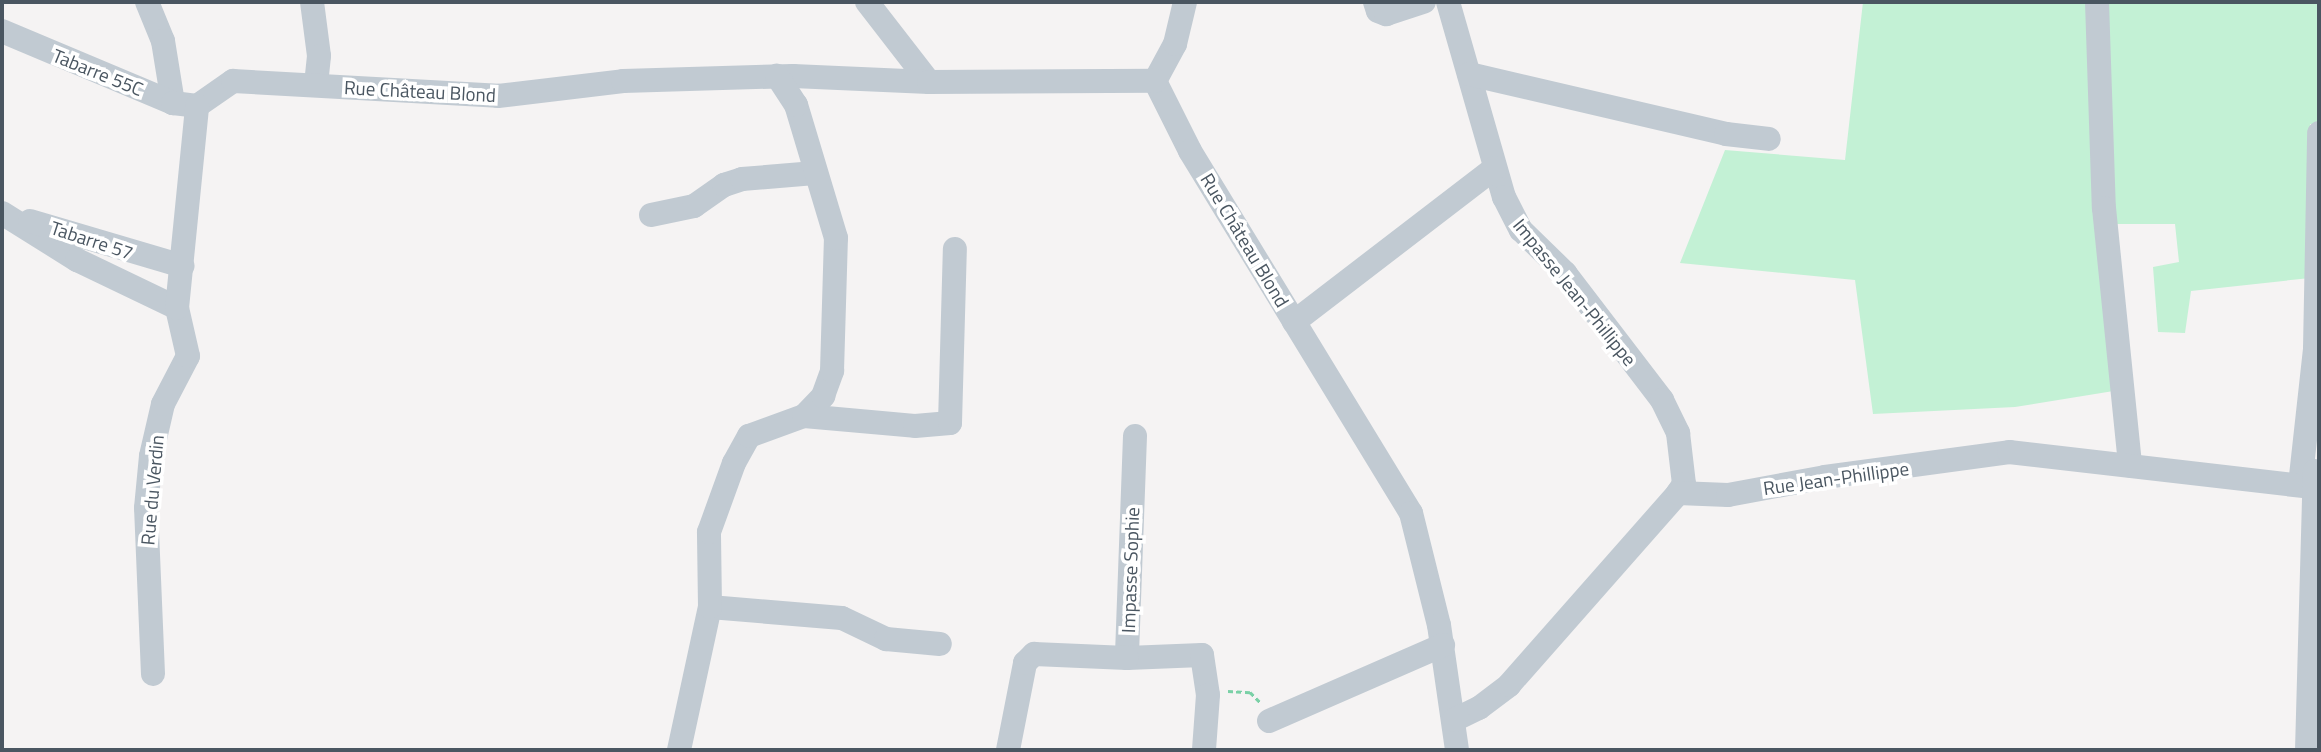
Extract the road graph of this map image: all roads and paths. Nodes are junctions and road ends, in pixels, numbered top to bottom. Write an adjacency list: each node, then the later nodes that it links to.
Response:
1 (147, 2): 15 (street, Rue du Verdin)
2 (312, 2): 14 (street)
3 (867, 2): 13 (street)
4 (1185, 2): 12 (street)
5 (1375, 2): 6 (street)
6 (1424, 2)
7 (1448, 2): 10 (street, Impasse Jean-Phillippe)
8 (2097, 2): 29 (street)
9 (2, 31): 15 (street, Tabarre 55C)
10 (1469, 74): 17 (street); 18 (street, Impasse Jean-Phillippe)
11 (777, 76): 13 (street, Rue Château Blond); 14 (street, Rue Château Blond); 19 (street)
12 (1155, 81): 13 (street, Rue Château Blond); 25 (street, Rue Château Blond)
13 (929, 82)
14 (316, 85): 15 (street, Rue Château Blond)
15 (185, 105): 23 (street, Rue du Verdin)
16 (2319, 133): 30 (street)
17 (1769, 139)
18 (1495, 168): 25 (street); 31 (street, Impasse Jean-Phillippe)
19 (815, 173): 21 (street); 26 (street)
20 (2, 213): 23 (street, Tabarre 57); 24 (street)
21 (651, 215)
22 (956, 249): 26 (street)
23 (183, 266): 24 (street, Rue du Verdin)
24 (177, 307): 36 (street, Rue du Verdin)
25 (1294, 322): 34 (street, Rue Château Blond)
26 (804, 416): 32 (street)
27 (2319, 427): 30 (street)
28 (1135, 436): 35 (street, Impasse Sophie)
29 (2130, 466): 30 (street, Rue Jean-Phillippe); 31 (street, Rue Jean-Phillippe)
30 (2306, 486): 44 (street)
31 (1678, 493): 39 (street)
32 (710, 607): 33 (street); 40 (street)
33 (940, 644)
34 (1443, 645): 38 (street); 39 (street, Rue Château Blond)
35 (1127, 658): 37 (street, Impasse Sophie); 41 (street)
36 (153, 674)
37 (1207, 689): 38 (path); 42 (street, Impasse Sophie)
38 (1273, 719)
39 (1454, 720): 43 (street, Rue Château Blond)
40 (679, 750)
41 (1008, 750)
42 (1205, 750)
43 (1457, 750)
44 (2307, 750)

